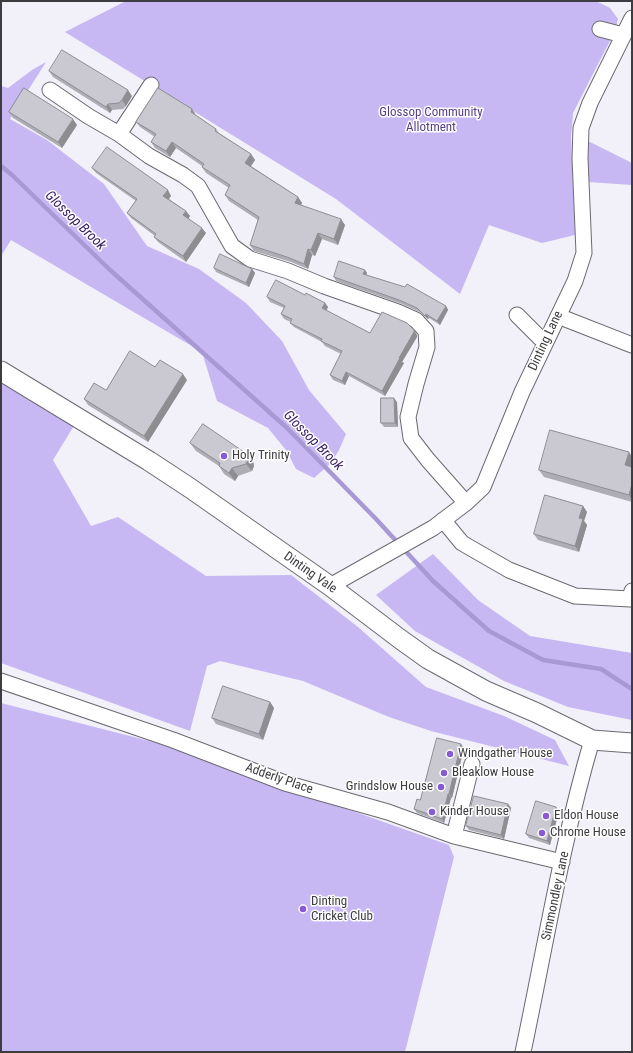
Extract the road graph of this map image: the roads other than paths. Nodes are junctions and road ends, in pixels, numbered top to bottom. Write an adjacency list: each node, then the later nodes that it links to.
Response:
1 (632, 18): 3 (street, Dinting Lane)
2 (600, 29): 3 (street)
3 (623, 36): 8 (street, Dinting Lane)
4 (151, 85): 6 (street)
5 (50, 90): 6 (street)
6 (119, 134): 12 (street)
7 (517, 315): 9 (street)
8 (558, 316): 9 (street, Dinting Lane); 10 (street)
9 (545, 343): 12 (street, Dinting Lane)
10 (632, 345)
11 (1, 371): 14 (main road, Dinting Vale)
12 (466, 503): 13 (street, Dinting Lane)
13 (443, 520): 14 (street, Dinting Lane); 15 (street)
14 (330, 586): 17 (main road, Dinting Vale)
15 (631, 597)
16 (1, 681): 20 (street, Adderly Place)
17 (592, 740): 18 (main road, Dinting Vale); 21 (street, Simmondley Lane)
18 (632, 743)
19 (472, 764): 20 (street)
20 (454, 836): 21 (street, Adderly Place)
21 (562, 862): 22 (street, Simmondley Lane)
22 (523, 1052)

